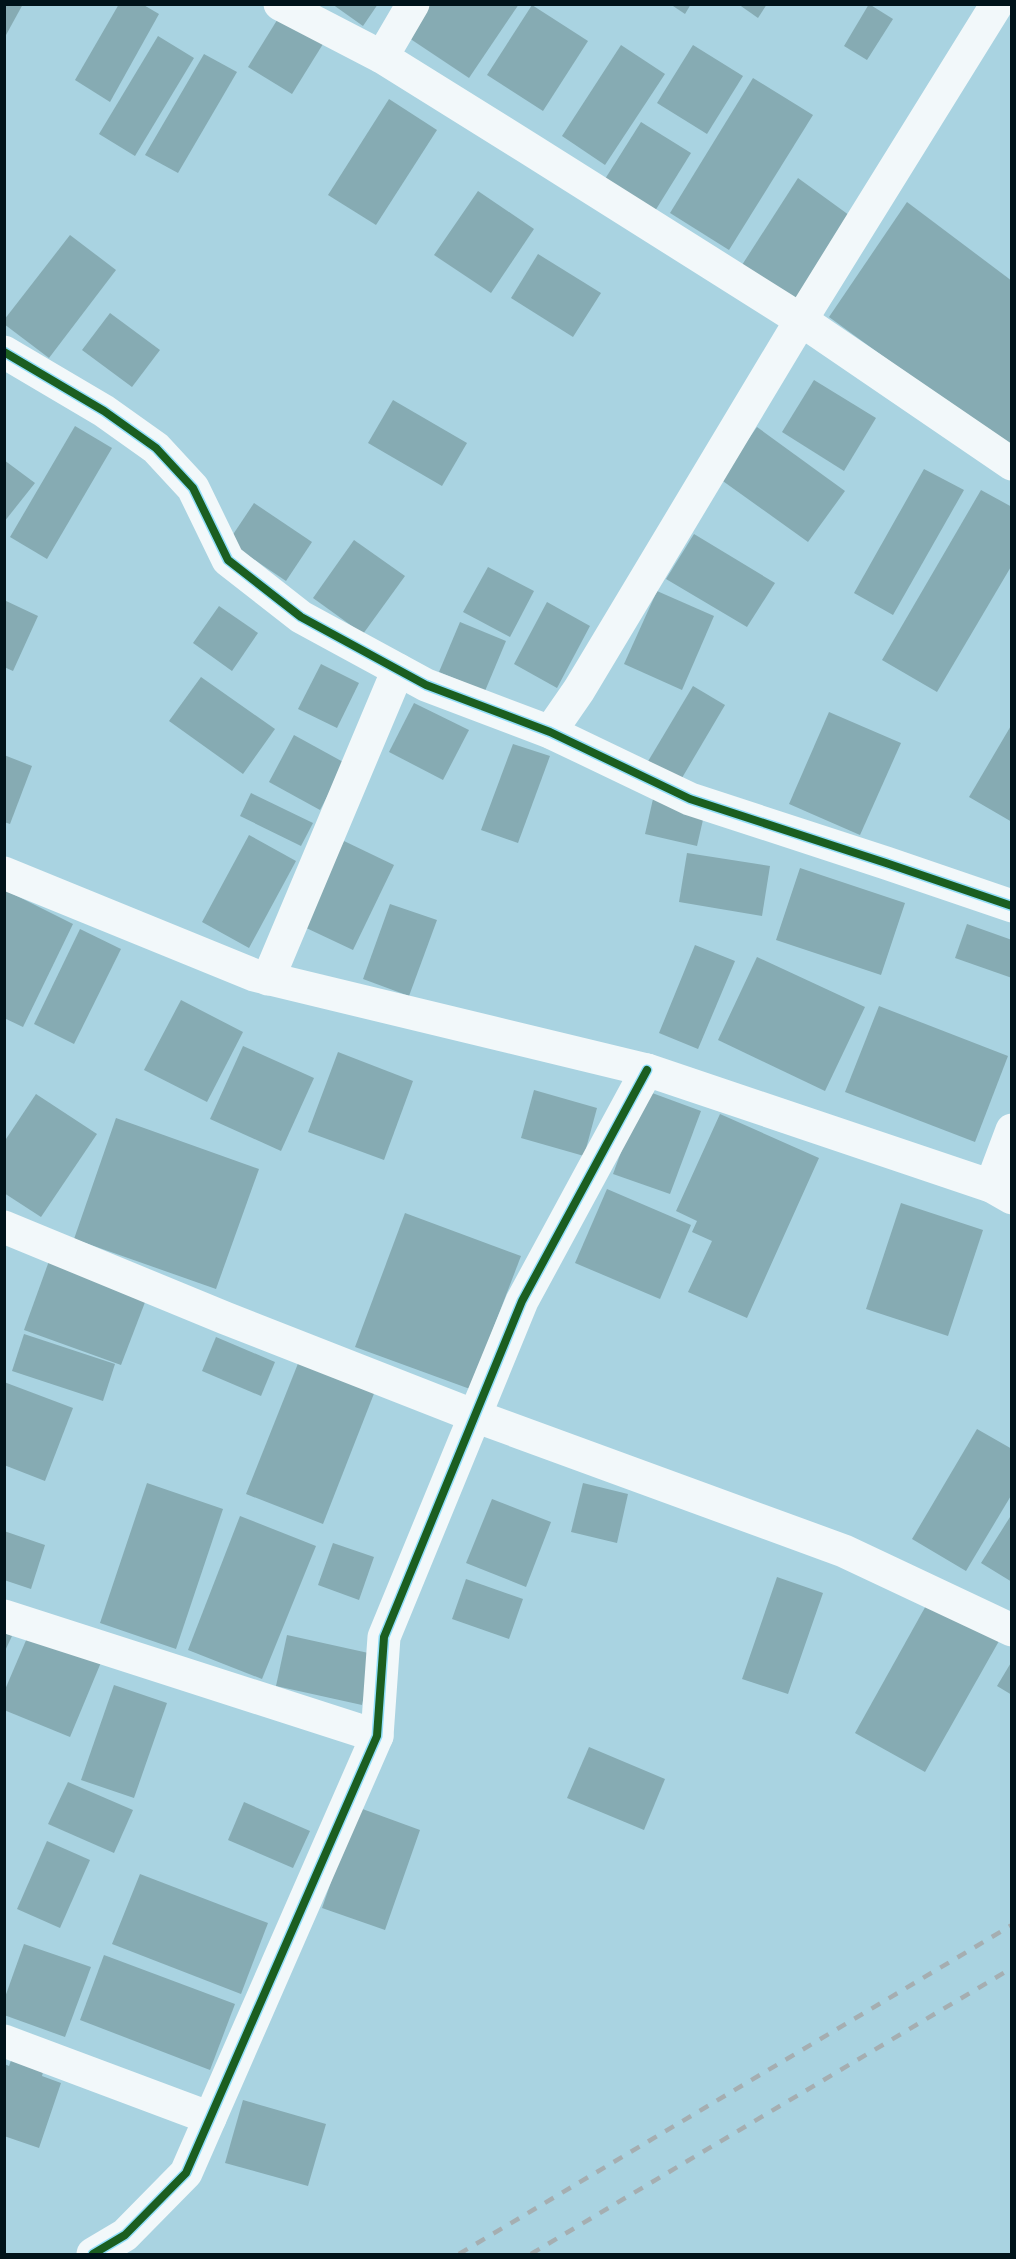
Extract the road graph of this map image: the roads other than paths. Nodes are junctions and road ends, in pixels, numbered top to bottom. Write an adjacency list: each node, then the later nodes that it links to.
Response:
1 (280, 4): 4 (street)
2 (413, 4): 4 (street)
3 (997, 4): 5 (street)
4 (382, 57): 5 (street)
5 (801, 320): 7 (street); 9 (street)
6 (4, 352): 8 (street)
7 (1011, 464)
8 (398, 670): 9 (street); 12 (street)
9 (550, 732): 11 (street)
10 (4, 873): 12 (street)
11 (1011, 906)
12 (268, 979): 13 (street)
13 (647, 1070): 15 (street); 17 (street)
14 (1011, 1130): 15 (street)
15 (1001, 1192)
16 (4, 1227): 17 (street)
17 (475, 1416): 19 (street); 20 (street)
18 (4, 1616): 20 (street)
19 (1011, 1630)
20 (377, 1736): 22 (street)
21 (4, 2041): 22 (street)
22 (210, 2118): 23 (street)
23 (93, 2254)

